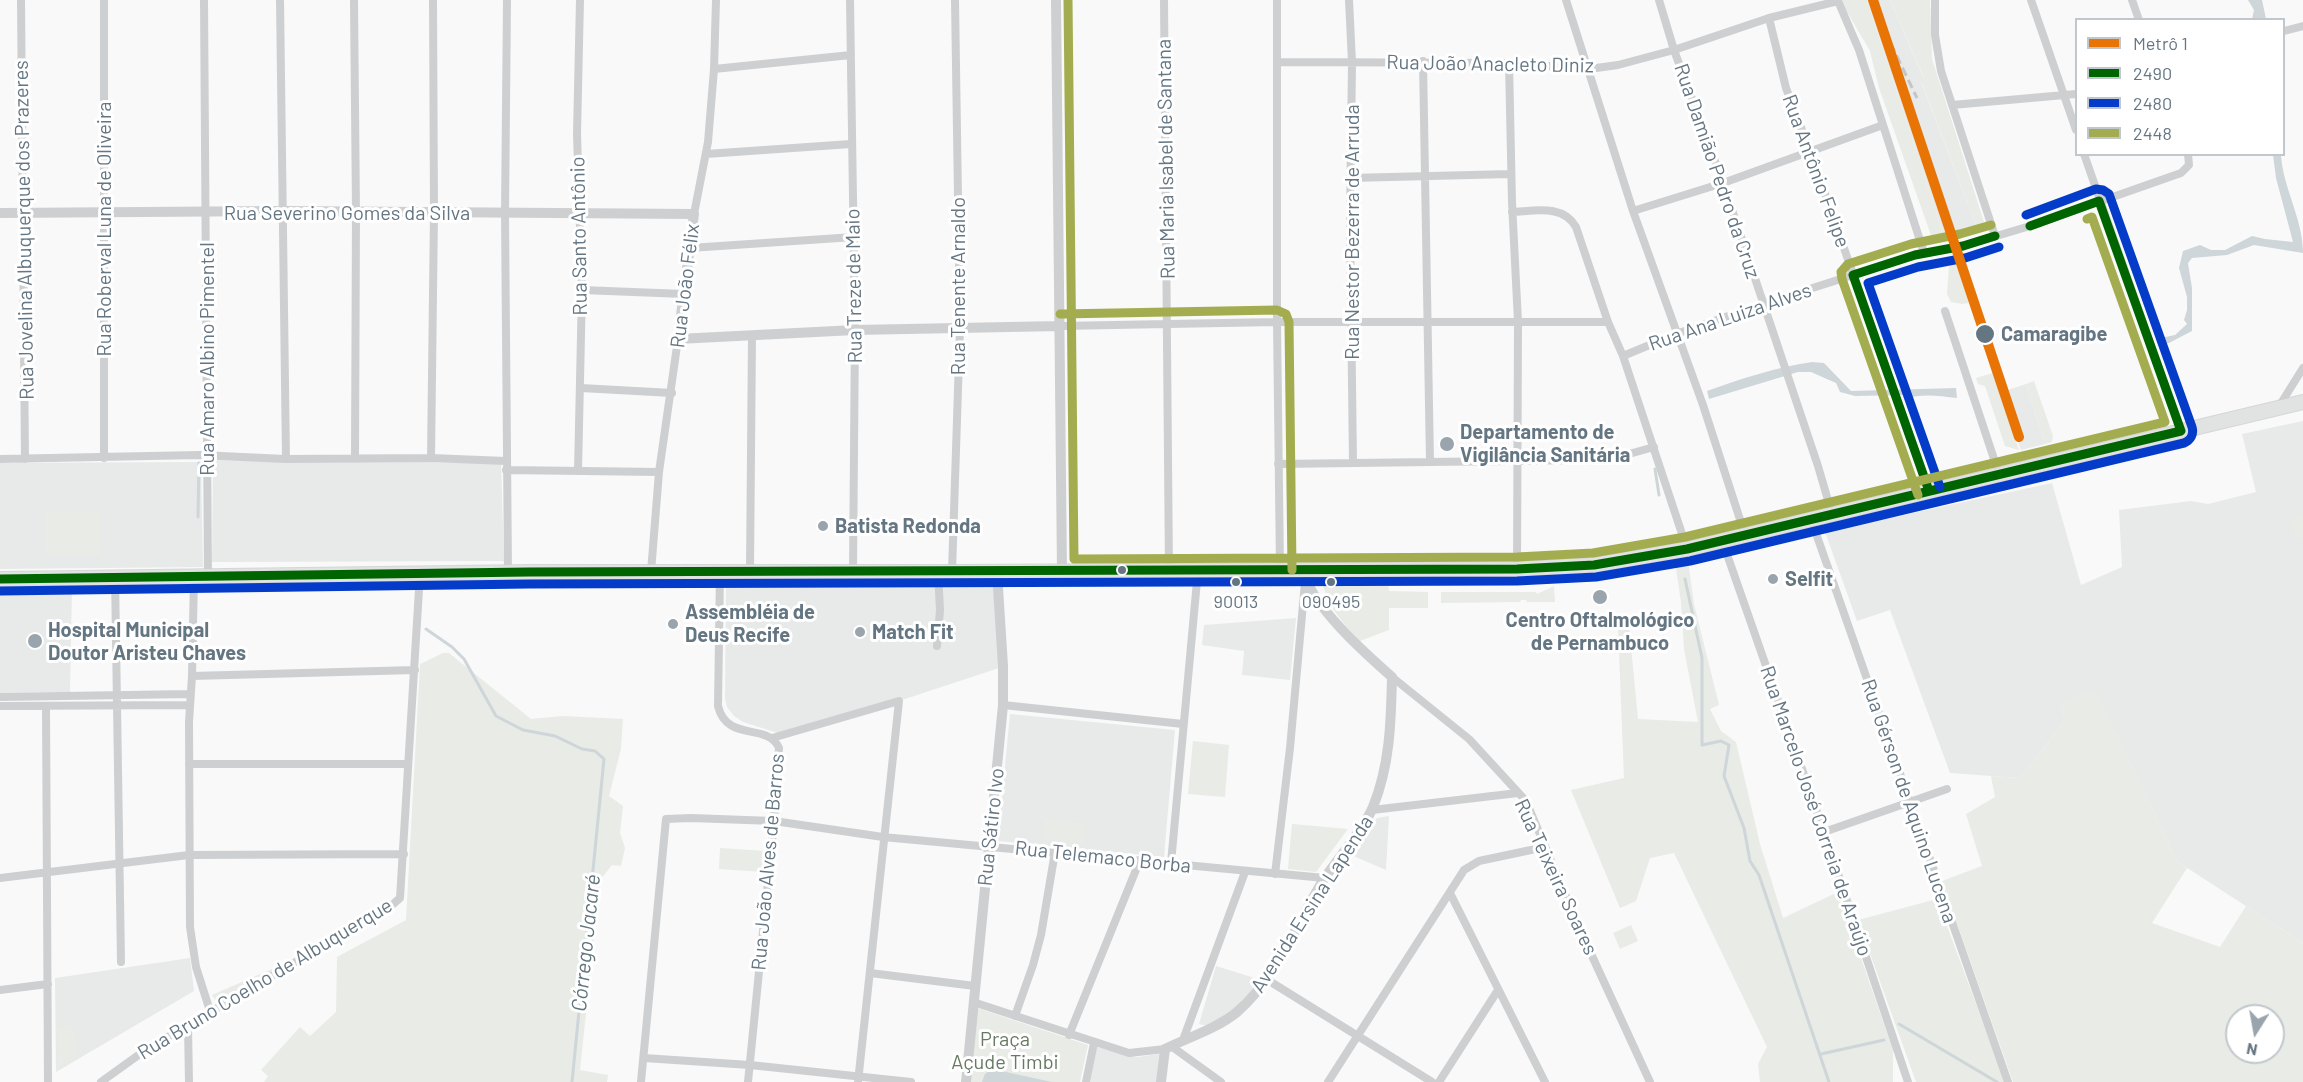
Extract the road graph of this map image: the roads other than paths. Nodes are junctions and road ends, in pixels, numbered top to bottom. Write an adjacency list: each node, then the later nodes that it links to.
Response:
1 (21, 0): 56 (street, Rua Jovelina Albuquerque dos Prazeres)
2 (104, 0): 57 (street, Rua Roberval Luna de Oliveira)
3 (204, 0): 58 (street, Rua Amaro Albino Pimentel)
4 (280, 0): 49 (street)
5 (354, 0): 51 (street)
6 (433, 0): 52 (street)
7 (507, 0): 59 (street)
8 (580, 0): 53 (street, Rua Santo Antônio)
9 (716, 0): 32 (street, Rua João Félix)
10 (850, 0): 27 (street, Rua Treze de Maio)
11 (955, 0): 77 (street, Rua Tenente Arnaldo)
12 (1056, 0): 76 (street)
13 (1164, 0): 75 (street, Rua Maria Isabel de Santana)
14 (1277, 0): 29 (street)
15 (1349, 0): 30 (street, Rua Nestor Bezerra de Arruda)
16 (1566, 0): 33 (street)
17 (1659, 0): 26 (street, Rua Damião Pedro da Cruz)
18 (1935, 0): 36 (street)
19 (2031, 0): 35 (street)
20 (2132, 0): 23 (street)
21 (1838, 1): 22 (street, Rua João Anacleto Diniz); 37 (street)
22 (1769, 18): 26 (street, Rua João Anacleto Diniz); 40 (street, Rua Antônio Felipe)
23 (2138, 18)
24 (2303, 26): 25 (street)
25 (2285, 30)
26 (1674, 50): 33 (street, Rua João Anacleto Diniz); 47 (street, Rua Damião Pedro da Cruz)
27 (851, 55): 32 (street); 39 (street, Rua Treze de Maio)
28 (1423, 61): 30 (street, Rua João Anacleto Diniz); 31 (street, Rua João Anacleto Diniz); 45 (street)
29 (1277, 62): 30 (street, Rua João Anacleto Diniz); 70 (street)
30 (1352, 62): 46 (street, Rua Nestor Bezerra de Arruda)
31 (1509, 63): 33 (street, Rua João Anacleto Diniz); 44 (street)
32 (714, 69): 41 (street, Rua João Félix)
33 (1589, 69): 50 (street)
34 (2075, 94): 35 (street)
35 (2065, 95): 36 (street); 38 (street)
36 (1952, 105): 61 (street)
37 (1883, 125): 40 (street); 64 (street)
38 (2075, 127)
39 (851, 144): 41 (street); 62 (street, Rua Treze de Maio)
40 (1810, 151): 47 (street); 65 (street, Rua Antônio Felipe)
41 (706, 154): 60 (street, Rua João Félix)
42 (2085, 156): 48 (street)
43 (2188, 156): 48 (street, Rua Ana Luiza Alves)
44 (1511, 174): 45 (street); 54 (street)
45 (1426, 175): 46 (street); 72 (street)
46 (1350, 178): 71 (street, Rua Nestor Bezerra de Arruda)
47 (1723, 183): 50 (street); 68 (street, Rua Damião Pedro da Cruz)
48 (2099, 201): 61 (street, Rua Ana Luiza Alves); 88 (street)
49 (282, 211): 51 (street, Rua Severino Gomes da Silva); 58 (street, Rua Severino Gomes da Silva); 95 (street)
50 (1633, 211): 79 (street)
51 (356, 212): 52 (street, Rua Severino Gomes da Silva); 96 (street)
52 (434, 212): 59 (street, Rua Severino Gomes da Silva); 92 (street)
53 (579, 212): 59 (street, Rua Severino Gomes da Silva); 60 (street, Rua Severino Gomes da Silva); 66 (street, Rua Santo Antônio)
54 (1512, 212): 73 (street); 74 (street)
55 (0, 213): 56 (street, Rua Severino Gomes da Silva)
56 (24, 213): 57 (street, Rua Severino Gomes da Silva); 94 (street, Rua Jovelina Albuquerque dos Prazeres)
57 (103, 213): 58 (street, Rua Severino Gomes da Silva); 91 (street, Rua Roberval Luna de Oliveira)
58 (206, 213): 90 (street, Rua Amaro Albino Pimentel)
59 (505, 214): 101 (street)
60 (694, 214): 63 (street, Rua João Félix)
61 (1995, 236): 64 (street, Rua Ana Luiza Alves)
62 (854, 237): 63 (street); 78 (street, Rua Treze de Maio)
63 (690, 248): 67 (street, Rua João Félix)
64 (1924, 253): 65 (street, Rua Ana Luiza Alves)
65 (1853, 275): 68 (street, Rua Ana Luiza Alves); 105 (street, Rua Antônio Felipe)
66 (582, 290): 67 (street); 84 (street, Rua Santo Antônio)
67 (684, 294): 81 (street, Rua João Félix)
68 (1763, 304): 79 (street, Rua Ana Luiza Alves); 106 (street, Rua Damião Pedro da Cruz)
69 (1945, 311): 104 (street)
70 (1277, 322): 71 (street); 75 (street); 100 (street)
71 (1351, 322): 72 (street); 99 (street, Rua Nestor Bezerra de Arruda)
72 (1429, 322): 73 (street); 97 (street)
73 (1518, 322): 74 (street); 98 (street)
74 (1608, 322): 82 (street)
75 (1168, 324): 76 (street); 114 (street, Rua Maria Isabel de Santana)
76 (1060, 326): 77 (street); 122 (street)
77 (960, 328): 78 (street); 120 (street, Rua Tenente Arnaldo)
78 (855, 330): 80 (street); 119 (street, Rua Treze de Maio)
79 (1676, 334): 82 (street, Rua Ana Luiza Alves); 108 (street)
80 (752, 335): 81 (street); 118 (street)
81 (678, 339): 85 (street, Rua João Félix)
82 (1623, 356): 89 (street)
83 (2303, 368): 87 (street)
84 (581, 388): 85 (street); 102 (street, Rua Santo Antônio)
85 (672, 393): 103 (street, Rua João Félix)
86 (2303, 402): 87 (main road)
87 (2278, 408): 88 (main road)
88 (2181, 431): 104 (main road)
89 (1654, 447): 98 (street); 110 (street)
90 (207, 456): 91 (street); 95 (street); 124 (street, Rua Amaro Albino Pimentel)
91 (104, 458): 94 (street)
92 (431, 458): 96 (street); 101 (street)
93 (0, 459): 94 (street)
94 (26, 459)
95 (285, 459): 96 (street)
96 (355, 459)
97 (1430, 462): 98 (street); 99 (street)
98 (1516, 462): 111 (street)
99 (1353, 463): 100 (street)
100 (1278, 464): 113 (street)
101 (506, 465): 102 (street); 115 (street)
102 (578, 471): 103 (street)
103 (659, 472): 116 (street, Rua João Félix)
104 (1999, 474): 105 (main road)
105 (1929, 491): 106 (main road)
106 (1832, 514): 107 (main road)
107 (1811, 519): 108 (main road); 145 (street, Rua Gérson de Aquino Lucena)
108 (1745, 535): 109 (main road)
109 (1722, 540): 110 (main road); 148 (street, Rua Marcelo José Correia de Araújo)
110 (1687, 549): 111 (main road)
111 (1517, 569): 126 (main road)
112 (1198, 570): 113 (main road); 114 (main road); 139 (street)
113 (1280, 570): 126 (main road)
114 (1169, 571): 122 (main road)
115 (508, 572): 116 (main road); 123 (main road)
116 (651, 572): 117 (main road)
117 (720, 572): 118 (main road); 140 (street, Rua João Alves de Barros)
118 (750, 572): 119 (main road)
119 (853, 572): 120 (main road)
120 (945, 572): 121 (main road); 128 (street, Rua Tenente Arnaldo)
121 (997, 572): 122 (main road); 136 (street, Rua Sátiro Ivo)
122 (1062, 572)
123 (420, 573): 124 (main road); 129 (street, Rua Bruno Coelho de Albuquerque)
124 (201, 575): 125 (main road); 130 (street, Rua Amaro Albino Pimentel)
125 (115, 576): 127 (main road); 134 (street)
126 (1304, 576): 131 (street, Rua Teixeira Soares); 160 (street)
127 (0, 579)
128 (937, 646)
129 (415, 670): 130 (street); 142 (street, Rua Bruno Coelho de Albuquerque)
130 (192, 676): 132 (street, Rua Amaro Albino Pimentel)
131 (1392, 677): 144 (street, Rua Teixeira Soares); 146 (street, Avenida Ersina Lapenda)
132 (190, 694): 134 (street); 135 (street, Rua Amaro Albino Pimentel)
133 (0, 697): 134 (street)
134 (117, 701): 135 (street); 138 (street); 157 (street)
135 (190, 705): 141 (street, Rua Amaro Albino Pimentel)
136 (1003, 705): 139 (street); 150 (street, Rua Sátiro Ivo)
137 (0, 706): 138 (street)
138 (46, 706): 159 (street)
139 (1182, 724): 156 (street)
140 (772, 738): 147 (street, Rua João Alves de Barros); 149 (street)
141 (189, 764): 142 (street); 154 (street, Rua Amaro Albino Pimentel)
142 (408, 764): 153 (street, Rua Bruno Coelho de Albuquerque)
143 (1947, 789): 145 (street)
144 (1518, 793): 146 (street); 151 (street, Rua Teixeira Soares)
145 (1909, 802): 148 (street); 201 (street, Rua Gérson de Aquino Lucena)
146 (1372, 810): 162 (street, Avenida Ersina Lapenda)
147 (774, 821): 149 (street, Rua Telemaco Borba); 180 (street, Rua Telemaco Borba); 181 (street, Rua João Alves de Barros)
148 (1824, 832): 200 (street, Rua Marcelo José Correia de Araújo)
149 (883, 837): 150 (street, Rua Telemaco Borba); 165 (street)
150 (990, 846): 152 (street, Rua Telemaco Borba); 168 (street, Rua Sátiro Ivo)
151 (1545, 847): 163 (street); 199 (street, Rua Teixeira Soares)
152 (1055, 852): 155 (street, Rua Telemaco Borba); 173 (street)
153 (404, 854): 154 (street); 172 (street, Rua Bruno Coelho de Albuquerque)
154 (189, 855): 157 (street); 172 (street, Rua Amaro Albino Pimentel)
155 (1140, 860): 156 (street, Rua Telemaco Borba); 175 (street)
156 (1171, 863): 158 (street, Rua Telemaco Borba)
157 (120, 864): 159 (street); 164 (street)
158 (1245, 872): 160 (street, Rua Telemaco Borba); 177 (street)
159 (47, 873): 161 (street); 167 (street)
160 (1275, 874): 162 (street, Rua Telemaco Borba)
161 (0, 878)
162 (1325, 878): 166 (street, Avenida Ersina Lapenda)
163 (1450, 893): 170 (street); 176 (street)
164 (121, 962)
165 (870, 973): 168 (street); 183 (street)
166 (1266, 979): 176 (street); 177 (street, Avenida Ersina Lapenda)
167 (48, 984): 169 (street); 184 (street)
168 (975, 986): 171 (street, Rua Sátiro Ivo)
169 (0, 990)
170 (1498, 990): 197 (street); 198 (street)
171 (973, 1002): 173 (street); 191 (street, Rua Sátiro Ivo)
172 (210, 1011): 174 (street, Rua Bruno Coelho de Albuquerque)
173 (1015, 1016): 175 (street)
174 (188, 1026): 182 (street, Rua Bruno Coelho de Albuquerque); 187 (street)
175 (1069, 1035): 178 (street)
176 (1356, 1036): 195 (street); 196 (street)
177 (1184, 1040): 179 (street, Avenida Ersina Lapenda)
178 (1094, 1043): 179 (street); 192 (street)
179 (1168, 1048): 193 (street); 194 (street)
180 (644, 1058): 181 (street); 188 (street)
181 (750, 1065): 183 (street); 189 (street, Rua João Alves de Barros)
182 (116, 1070): 185 (street, Rua Bruno Coelho de Albuquerque); 186 (street)
183 (858, 1080): 190 (street)
184 (48, 1082)
185 (101, 1082)
186 (118, 1082)
187 (189, 1082)
188 (641, 1082)
189 (748, 1082)
190 (911, 1082)
191 (966, 1082)
192 (1086, 1082)
193 (1161, 1082)
194 (1221, 1082)
195 (1328, 1082)
196 (1432, 1082)
197 (1439, 1082)
198 (1545, 1082)
199 (1650, 1082)
200 (1908, 1082)
201 (2008, 1082)

